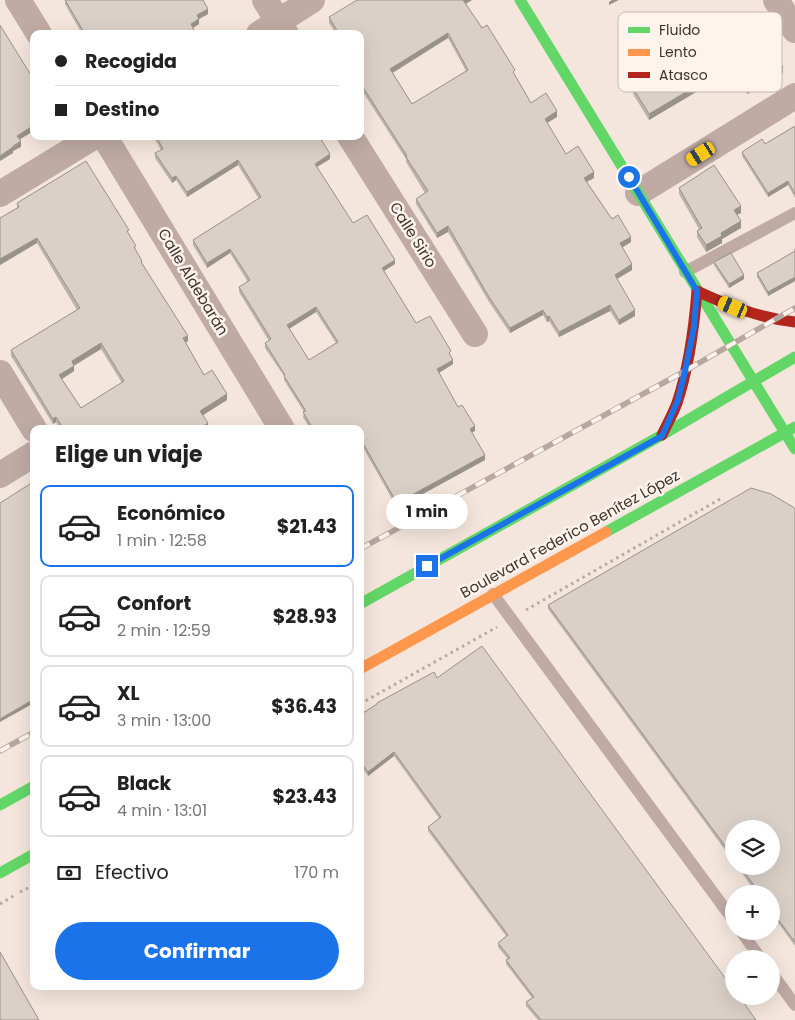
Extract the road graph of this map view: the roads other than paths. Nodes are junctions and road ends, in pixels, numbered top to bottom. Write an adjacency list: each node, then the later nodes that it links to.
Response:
1 (18, 0): 6 (street)
2 (265, 0): 7 (street)
3 (312, 0): 7 (street)
4 (520, 0): 13 (main road)
5 (776, 0): 8 (street)
6 (37, 30)
7 (274, 30)
8 (795, 30)
9 (795, 96): 13 (street)
10 (88, 140): 14 (street)
11 (106, 140): 24 (street, Calle Aldebarán)
12 (353, 140): 19 (street, Calle Sirio)
13 (638, 193): 16 (main road)
14 (0, 194)
15 (795, 214): 16 (lane)
16 (685, 272): 17 (main road)
17 (697, 291): 18 (main road); 22 (main road); 26 (main road)
18 (795, 322)
19 (475, 334)
20 (795, 357): 22 (main road)
21 (0, 373): 23 (street)
22 (753, 382): 25 (main road); 26 (main road)
23 (32, 425)
24 (280, 425)
25 (790, 430): 27 (main road); 30 (main road, Boulevard Federico Benítez López)
26 (662, 436): 31 (main road)
27 (795, 449)
28 (30, 456): 29 (street)
29 (0, 475)
30 (493, 594): 32 (main road, Boulevard Federico Benítez López); 37 (lane)
31 (364, 602)
32 (364, 667)
33 (30, 788): 34 (main road)
34 (0, 804)
35 (30, 856): 36 (main road)
36 (0, 873)
37 (725, 909)
38 (780, 984): 39 (lane)
39 (795, 1004)

